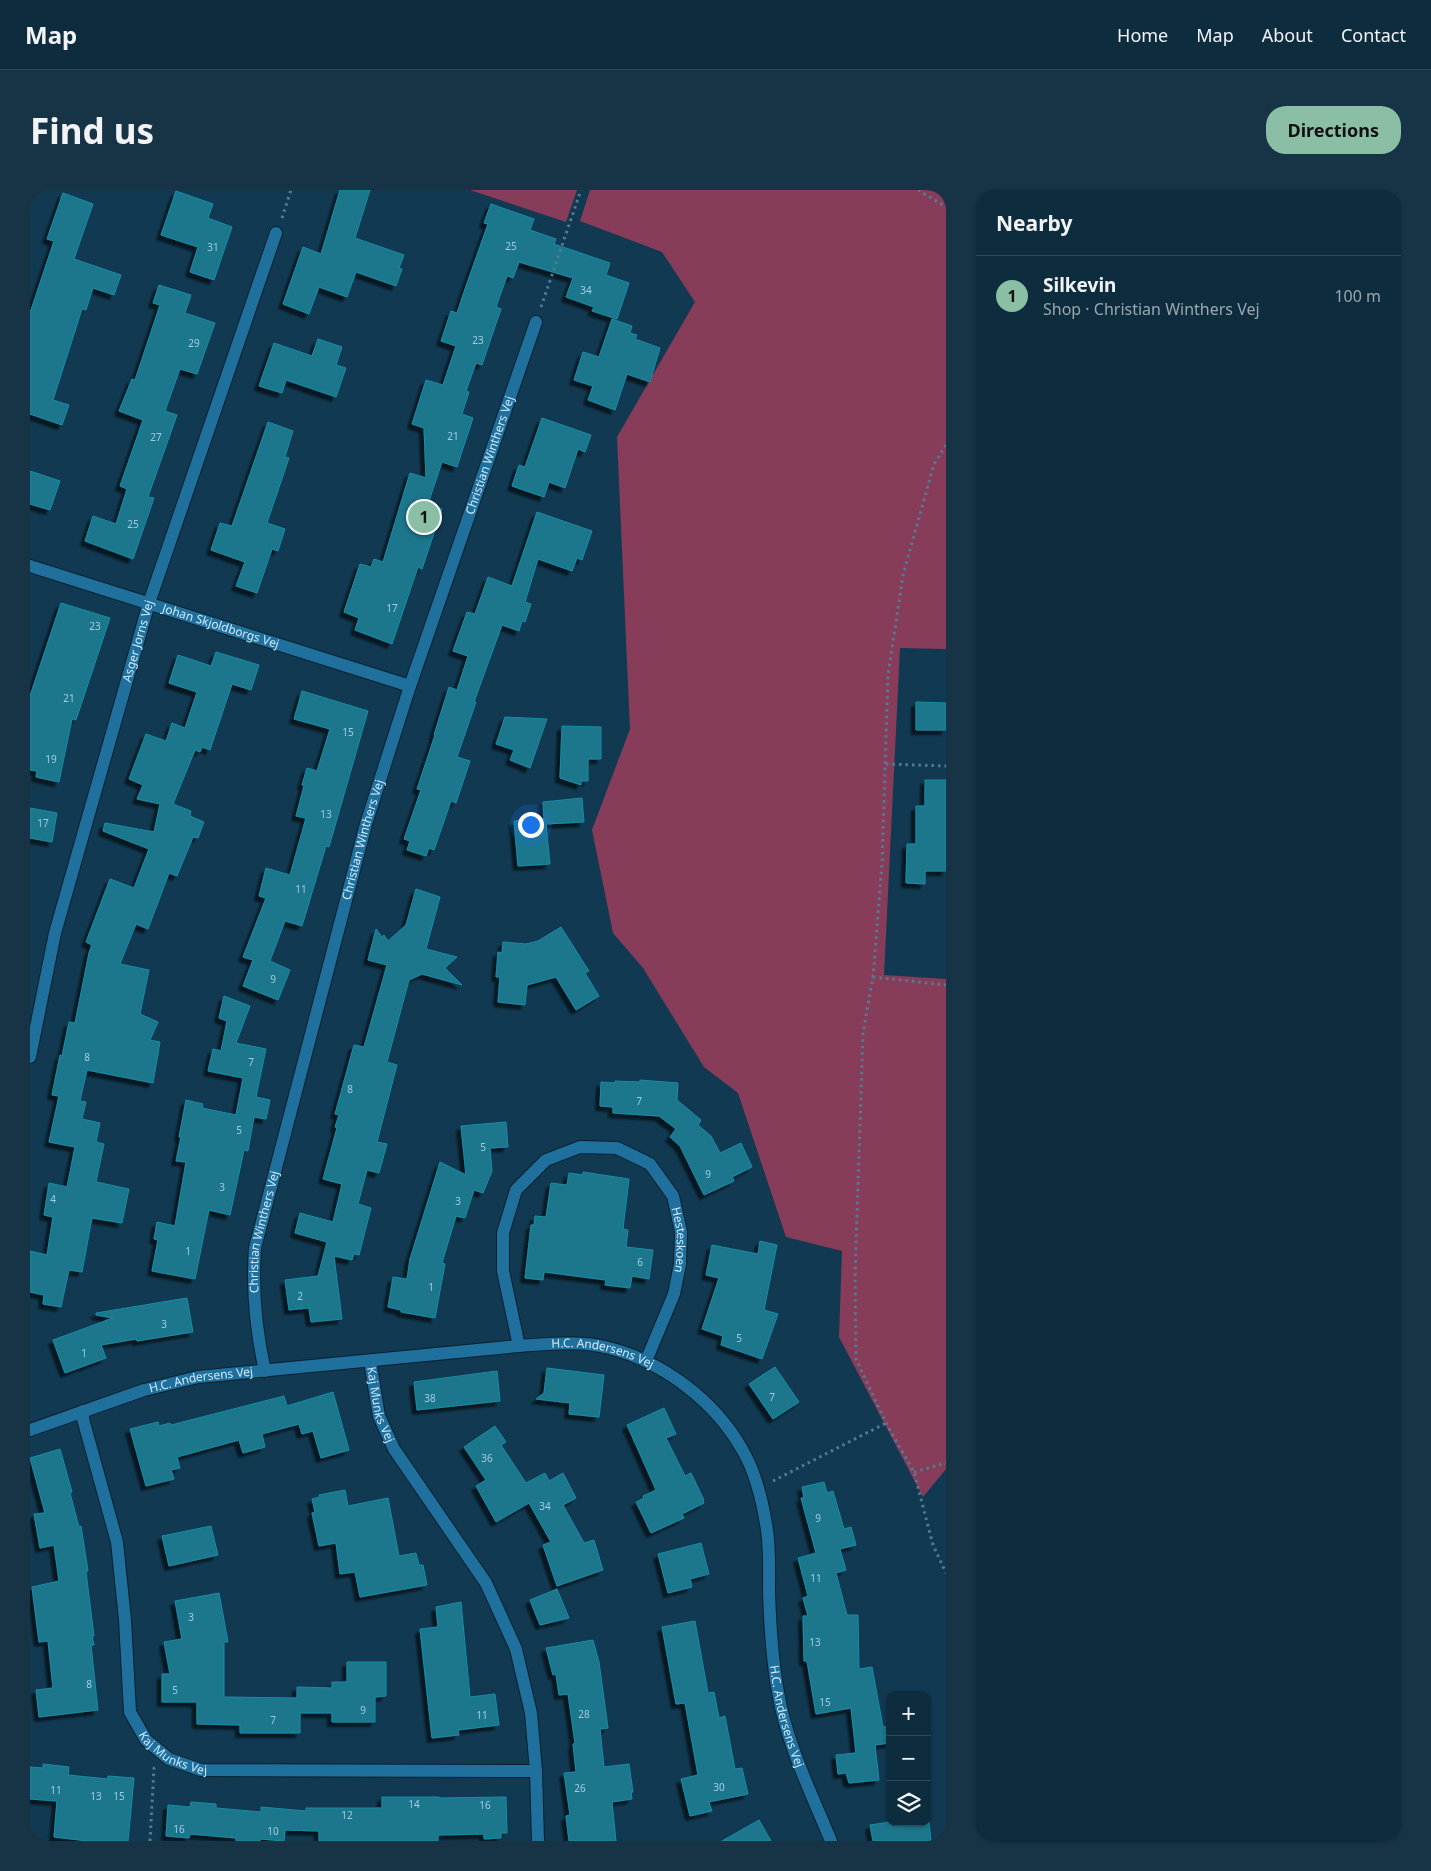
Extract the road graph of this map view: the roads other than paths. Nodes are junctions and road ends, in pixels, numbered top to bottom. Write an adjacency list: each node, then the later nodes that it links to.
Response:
1 (276, 233): 4 (street, Asger Jorns Vej)
2 (536, 322): 5 (street, Christian Winthers Vej)
3 (30, 566): 4 (street, Johan Skjoldborgs Vej)
4 (149, 604): 5 (street, Johan Skjoldborgs Vej); 6 (street, Asger Jorns Vej)
5 (410, 686): 10 (street, Christian Winthers Vej)
6 (30, 1057)
7 (519, 1346): 8 (street, H.C. Andersens Vej); 8 (street, Hesteskoen); 9 (street, H.C. Andersens Vej)
8 (646, 1360): 15 (street, H.C. Andersens Vej)
9 (370, 1361): 10 (street, H.C. Andersens Vej); 13 (street, Kaj Munks Vej)
10 (265, 1371): 11 (street, H.C. Andersens Vej)
11 (83, 1411): 12 (street, H.C. Andersens Vej); 13 (street, Kaj Munks Vej)
12 (30, 1430)
13 (536, 1771): 14 (street, Kaj Munks Vej)
14 (538, 1841)
15 (831, 1841)

